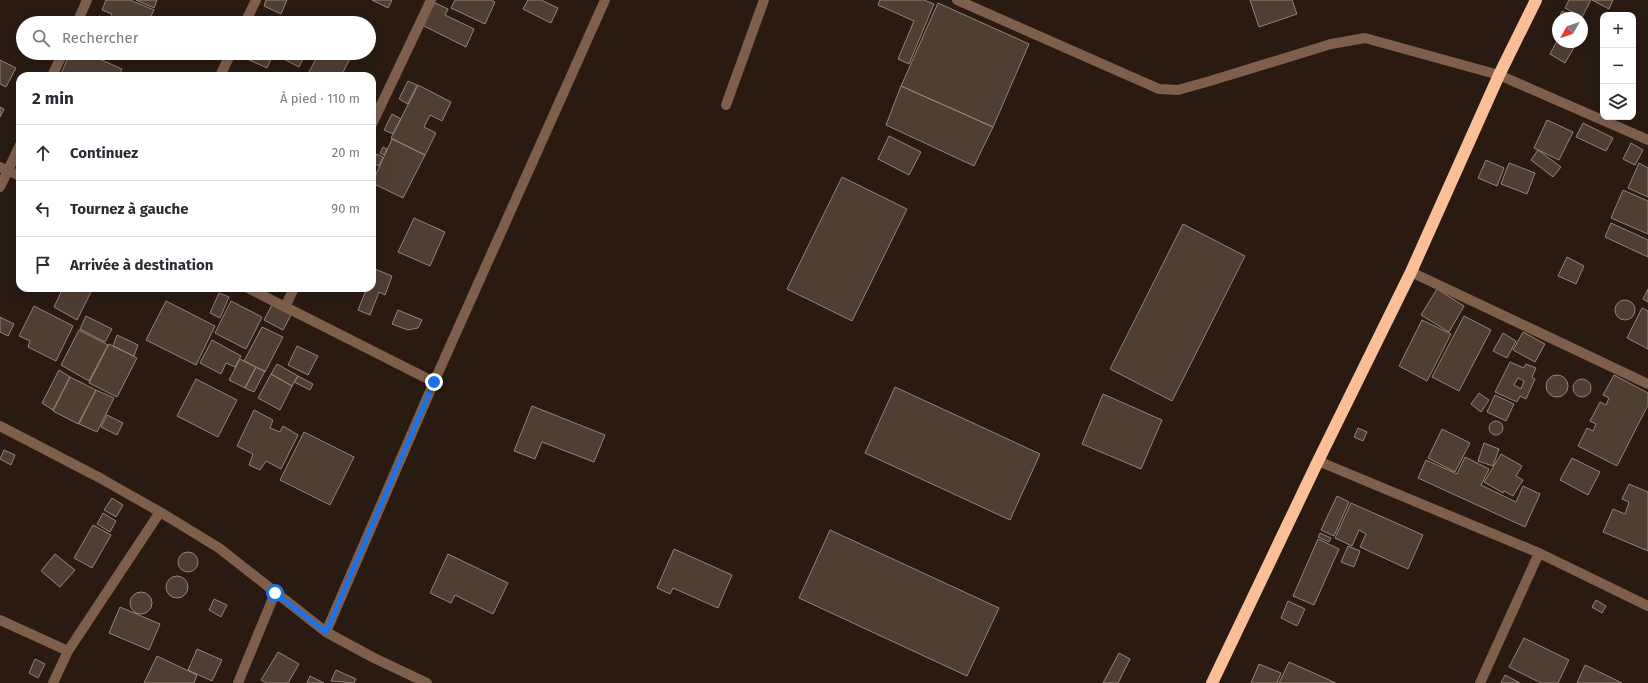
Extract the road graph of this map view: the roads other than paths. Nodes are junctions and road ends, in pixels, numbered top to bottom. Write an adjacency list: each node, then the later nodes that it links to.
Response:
1 (87, 0): 8 (street)
2 (256, 0): 9 (street)
3 (431, 0): 16 (street)
4 (605, 0): 26 (street)
5 (764, 0): 15 (street)
6 (957, 0): 14 (street)
7 (1536, 0): 14 (highway)
8 (80, 16)
9 (248, 16)
10 (60, 60): 12 (street)
11 (228, 60): 13 (street)
12 (54, 72)
13 (222, 72)
14 (1499, 75): 17 (street); 22 (highway)
15 (726, 105)
16 (376, 116)
17 (1648, 140)
18 (16, 151): 19 (street)
19 (4, 169): 20 (street); 21 (street)
20 (16, 174)
21 (0, 187)
22 (1411, 272): 27 (street); 29 (highway)
23 (256, 292): 25 (street)
24 (292, 292): 25 (street)
25 (286, 307): 26 (street)
26 (434, 382): 35 (street)
27 (1648, 384)
28 (0, 426): 30 (street)
29 (1318, 461): 31 (street); 40 (highway)
30 (160, 512): 32 (street); 36 (street)
31 (1539, 553): 33 (street); 41 (street)
32 (275, 593): 35 (street); 38 (street)
33 (1648, 606)
34 (0, 620): 36 (street)
35 (326, 632): 39 (street)
36 (68, 651): 37 (street)
37 (53, 683)
38 (238, 683)
39 (427, 683)
40 (1212, 683)
41 (1480, 683)

